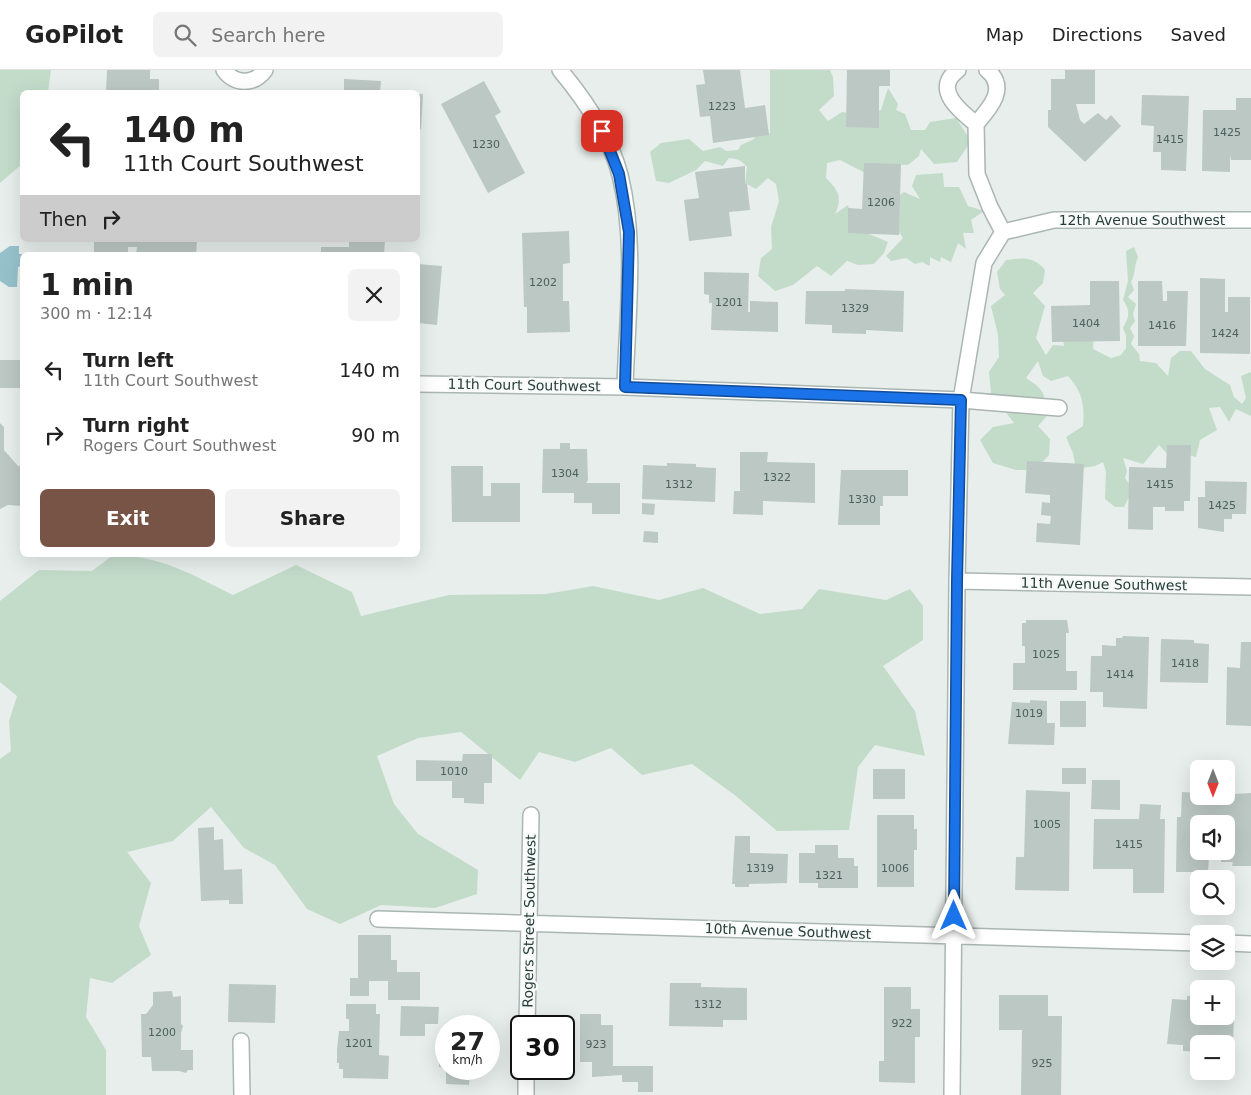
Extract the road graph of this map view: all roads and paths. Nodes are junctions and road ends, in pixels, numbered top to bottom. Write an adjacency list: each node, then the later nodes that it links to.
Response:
1 (224, 70): 2 (street)
2 (265, 70)
3 (560, 70): 10 (street)
4 (958, 70): 6 (street)
5 (987, 70): 6 (street)
6 (976, 124): 8 (street)
7 (1251, 220): 8 (street, 12th Avenue Southwest)
8 (1004, 232): 11 (street)
9 (420, 384): 10 (street, 11th Court Southwest)
10 (625, 387): 11 (street, 11th Court Southwest)
11 (961, 400): 12 (street); 13 (street)
12 (1059, 408)
13 (957, 581): 14 (street, 11th Avenue Southwest); 18 (street)
14 (1251, 587)
15 (531, 816): 17 (street, Rogers Street Southwest)
16 (378, 919): 17 (street, 10th Avenue Southwest)
17 (529, 922): 18 (street, 10th Avenue Southwest); 22 (street, Rogers Street Southwest)
18 (954, 936): 19 (street, 10th Avenue Southwest); 27 (street)
19 (1190, 942)
20 (1235, 943): 21 (street)
21 (1251, 944)
22 (527, 1015)
23 (241, 1041): 25 (street)
24 (526, 1080): 26 (street)
25 (242, 1095)
26 (526, 1095)
27 (952, 1095)

